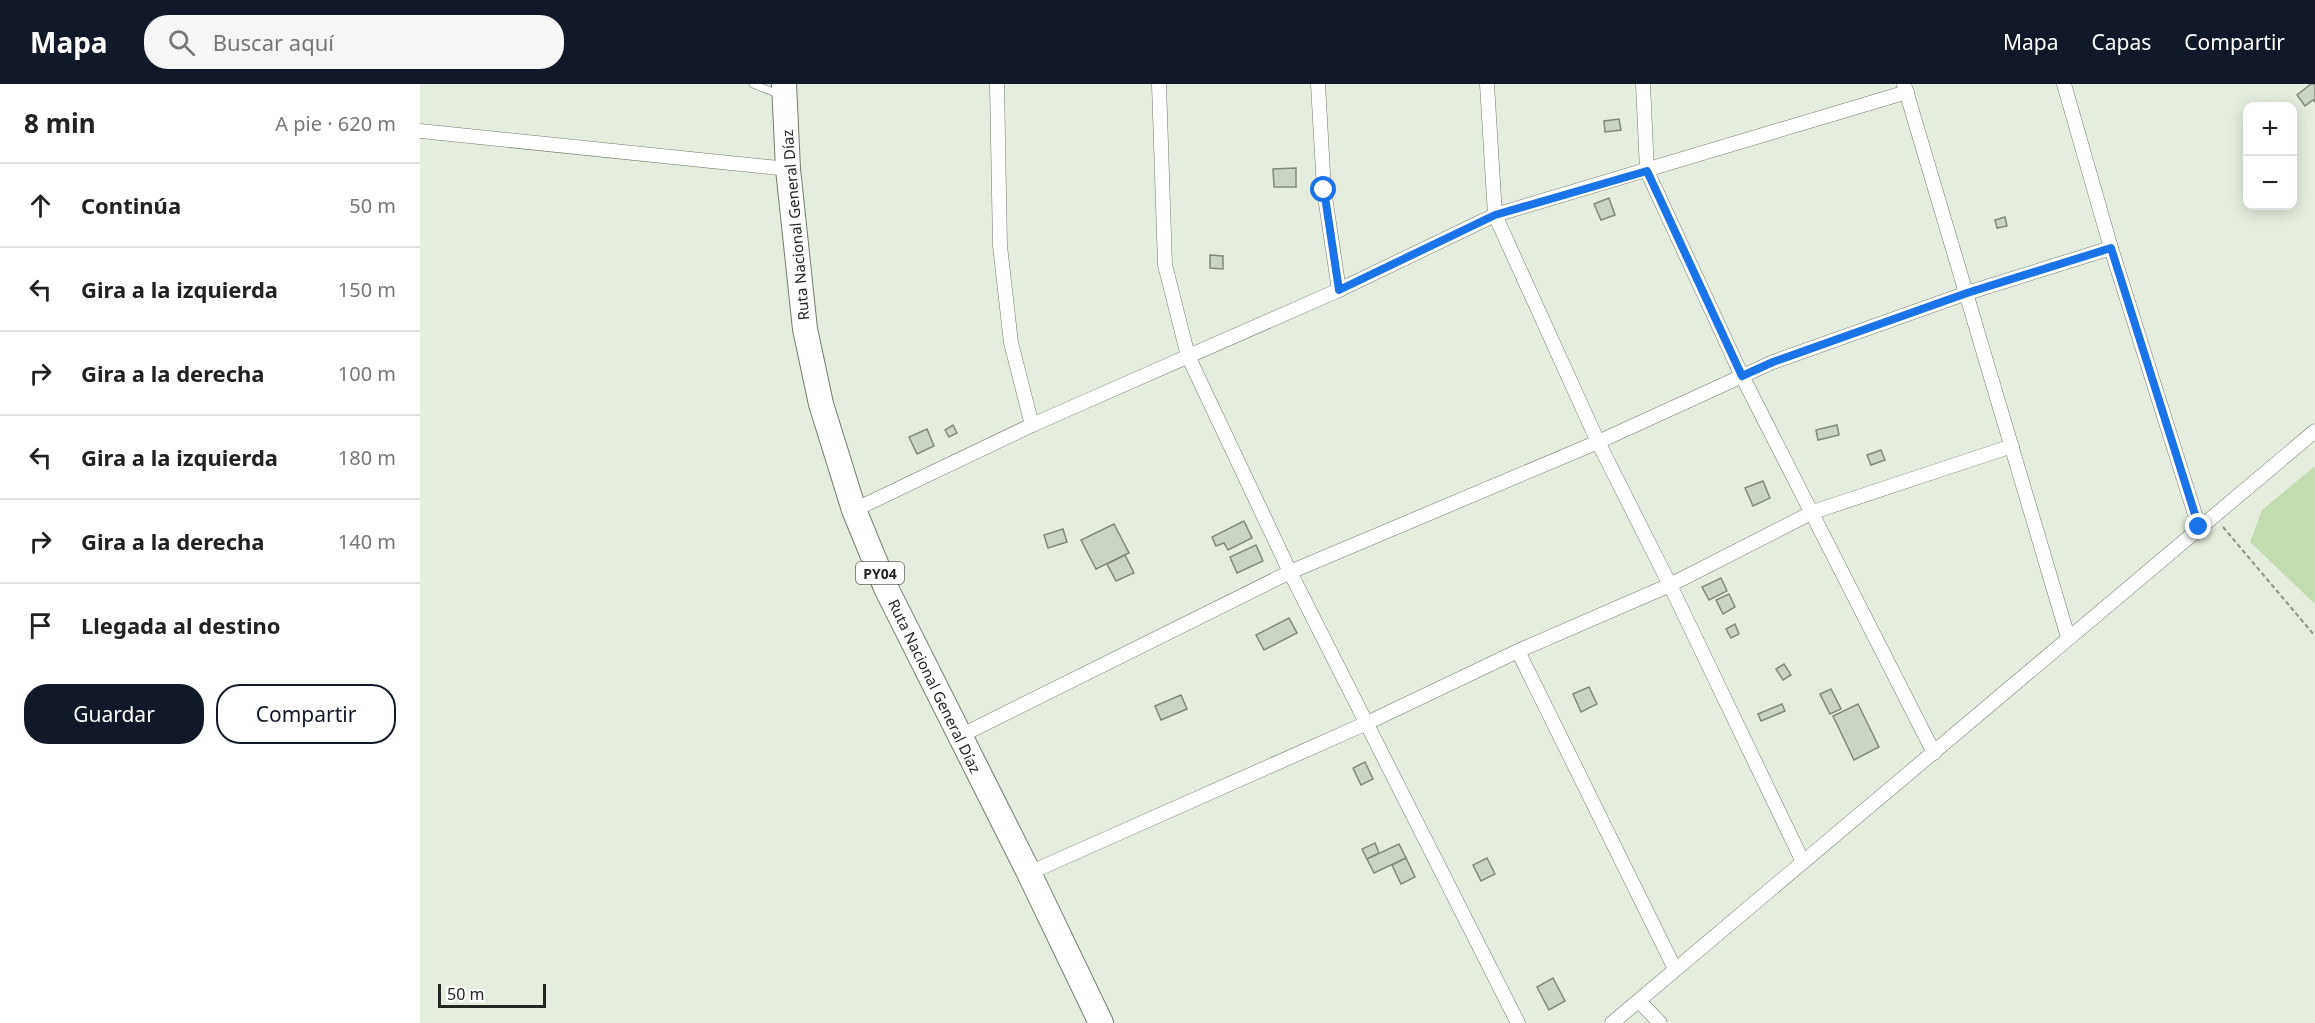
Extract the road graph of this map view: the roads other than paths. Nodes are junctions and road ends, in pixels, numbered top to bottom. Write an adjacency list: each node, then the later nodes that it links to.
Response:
1 (753, 84): 9 (lane)
2 (997, 84): 19 (street)
3 (1159, 84): 17 (street)
4 (1318, 84): 15 (street)
5 (1487, 84): 13 (street)
6 (1643, 84): 12 (street)
7 (2064, 84): 14 (street)
8 (1905, 88): 12 (street); 16 (street)
9 (785, 90): 11 (highway, Ruta Nacional General Díaz / PY04)
10 (420, 131): 11 (street)
11 (788, 169): 23 (highway, Ruta Nacional General Díaz / PY04)
12 (1647, 171): 13 (street); 18 (street)
13 (1495, 215): 15 (street); 21 (street)
14 (2111, 248): 16 (street); 25 (street)
15 (1339, 290): 17 (street)
16 (1967, 293): 18 (street); 22 (street)
17 (1188, 356): 19 (street); 26 (street)
18 (1742, 376): 21 (street); 24 (street)
19 (1032, 425): 23 (street)
20 (2315, 431): 25 (street)
21 (1598, 442): 26 (street); 27 (street)
22 (2012, 446): 24 (street); 28 (street)
23 (854, 510): 31 (highway, Ruta Nacional General Díaz / PY04)
24 (1813, 512): 27 (street); 32 (street)
25 (2199, 527): 28 (street)
26 (1290, 572): 30 (street); 31 (street)
27 (1670, 585): 29 (street); 33 (street)
28 (2068, 637): 32 (street)
29 (1518, 651): 30 (street); 35 (street)
30 (1367, 723): 34 (street); 38 (street)
31 (960, 736): 34 (highway, Ruta Nacional General Díaz / PY04)
32 (1934, 753): 33 (street)
33 (1803, 862): 35 (street)
34 (1029, 873): 37 (highway, Ruta Nacional General Díaz / PY04)
35 (1675, 969): 36 (street)
36 (1639, 1001): 39 (street); 40 (street)
37 (1101, 1023)
38 (1518, 1023)
39 (1612, 1023)
40 (1659, 1023)

